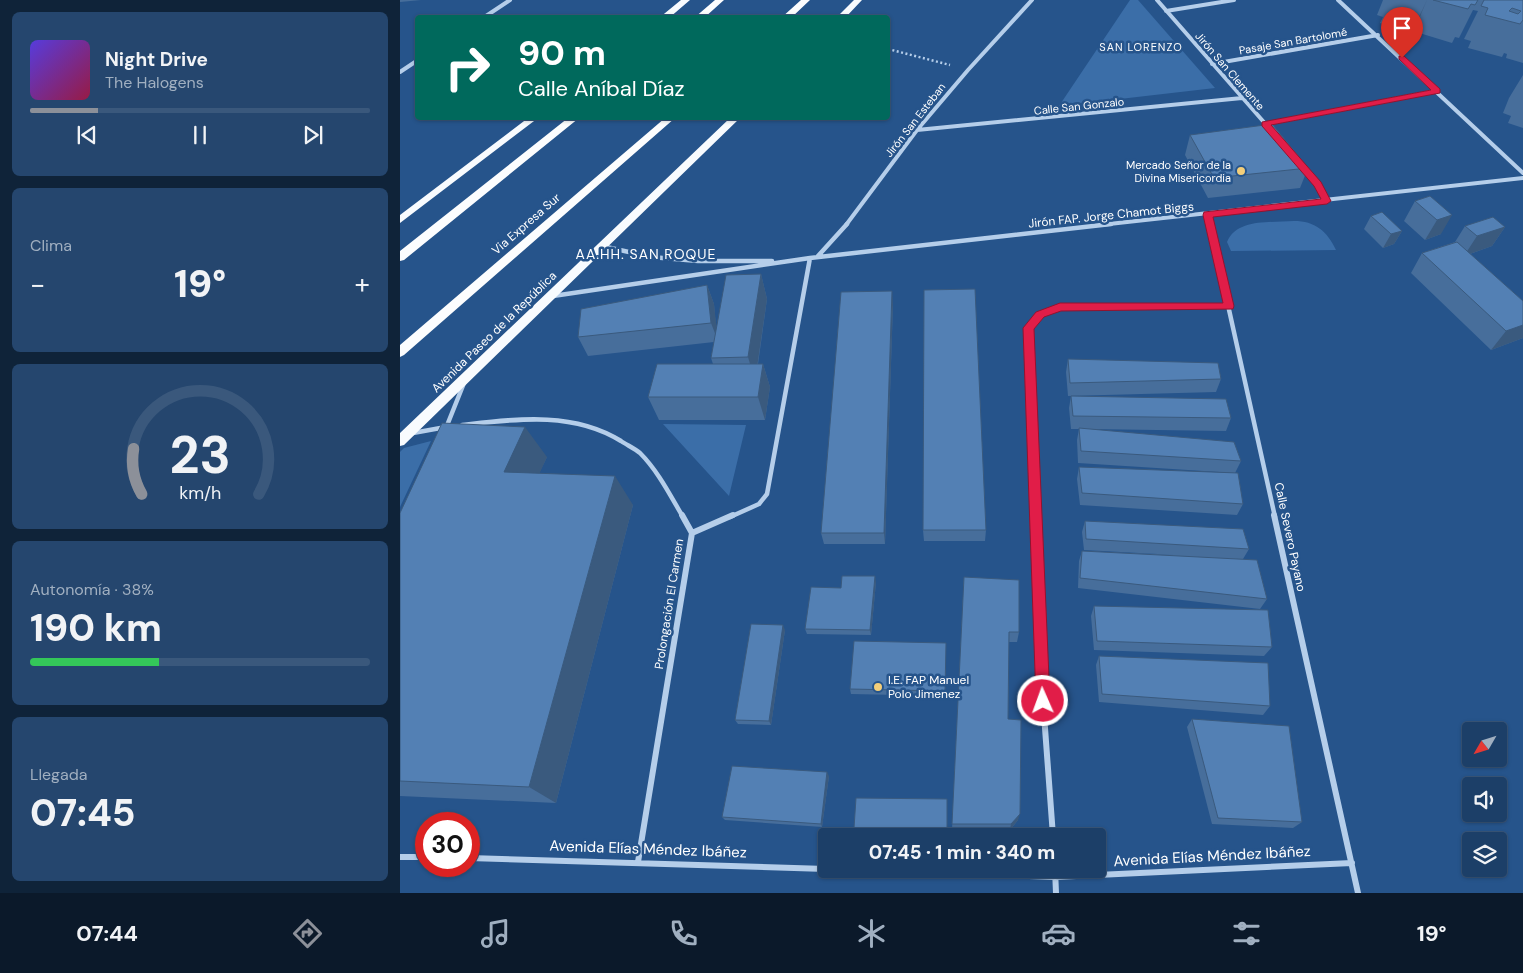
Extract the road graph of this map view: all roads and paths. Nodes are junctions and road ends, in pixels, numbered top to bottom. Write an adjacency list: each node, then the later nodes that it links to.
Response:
1 (510, 0): 11 (street)
2 (686, 0): 12 (main road)
3 (720, 0): 13 (highway)
4 (806, 0): 14 (highway)
5 (858, 0): 15 (main road)
6 (1032, 0): 20 (street, Jirón San Esteban)
7 (1157, 0): 10 (street, Jirón San Clemente)
8 (1234, 0): 10 (street)
9 (1338, 0): 16 (street)
10 (1166, 11): 19 (street, Jirón San Clemente)
11 (488, 15)
12 (667, 15)
13 (702, 15)
14 (788, 15)
15 (843, 15)
16 (1378, 36): 19 (street, Pasaje San Bartolomé); 22 (street)
17 (890, 50): 20 (path)
18 (415, 62): 21 (street)
19 (1212, 64): 23 (street, Jirón San Clemente)
20 (968, 70): 29 (street, Jirón San Esteban)
21 (400, 72)
22 (1438, 91): 28 (street); 32 (street)
23 (1242, 98): 28 (street, Jirón San Clemente); 29 (street, Calle San Gonzalo)
24 (530, 120): 36 (main road)
25 (571, 120): 38 (highway)
26 (668, 120): 44 (highway, Via Expresa Sur)
27 (733, 120): 37 (main road, Avenida Paseo de la República)
28 (1265, 124): 30 (street, Jirón San Clemente)
29 (917, 130): 39 (street, Jirón San Esteban)
30 (1272, 131)
31 (1301, 165): 34 (street)
32 (1523, 173)
33 (1523, 178): 34 (street, Jirón FAP. Jorge Chamot Biggs)
34 (1327, 201): 35 (street, Jirón FAP. Jorge Chamot Biggs)
35 (1208, 215): 39 (street, Jirón FAP. Jorge Chamot Biggs); 43 (street, Calle Severo Payano)
36 (400, 220)
37 (602, 246): 41 (street, Jirón FAP. Jorge Chamot Biggs); 42 (main road, Avenida Paseo de la República)
38 (400, 257)
39 (818, 257): 40 (street, Jirón FAP. Jorge Chamot Biggs)
40 (810, 258): 41 (street, Jirón FAP. Jorge Chamot Biggs); 50 (street)
41 (790, 260): 42 (street, Jirón FAP. Jorge Chamot Biggs)
42 (551, 296): 45 (main road, Avenida Paseo de la República)
43 (1229, 306): 51 (street); 56 (street, Calle Severo Payano)
44 (400, 352)
45 (465, 379): 46 (street); 47 (main road, Avenida Paseo de la República)
46 (446, 427): 47 (street, Prolongación El Carmen); 48 (street); 50 (street, Prolongación El Carmen)
47 (409, 433): 49 (main road, Avenida Paseo de la República)
48 (442, 436)
49 (400, 442)
50 (692, 533): 55 (street, Prolongación El Carmen)
51 (1051, 828)
52 (400, 857): 53 (street)
53 (415, 857)
54 (480, 858): 55 (street, Avenida Elías Méndez Ibáñez)
55 (638, 862): 57 (street, Avenida Elías Méndez Ibáñez)
56 (1352, 863): 58 (street, Avenida Elías Méndez Ibáñez); 61 (street, Calle Severo Payano)
57 (818, 868)
58 (1106, 871)
59 (1055, 878): 60 (street)
60 (1056, 893)
61 (1358, 893)

